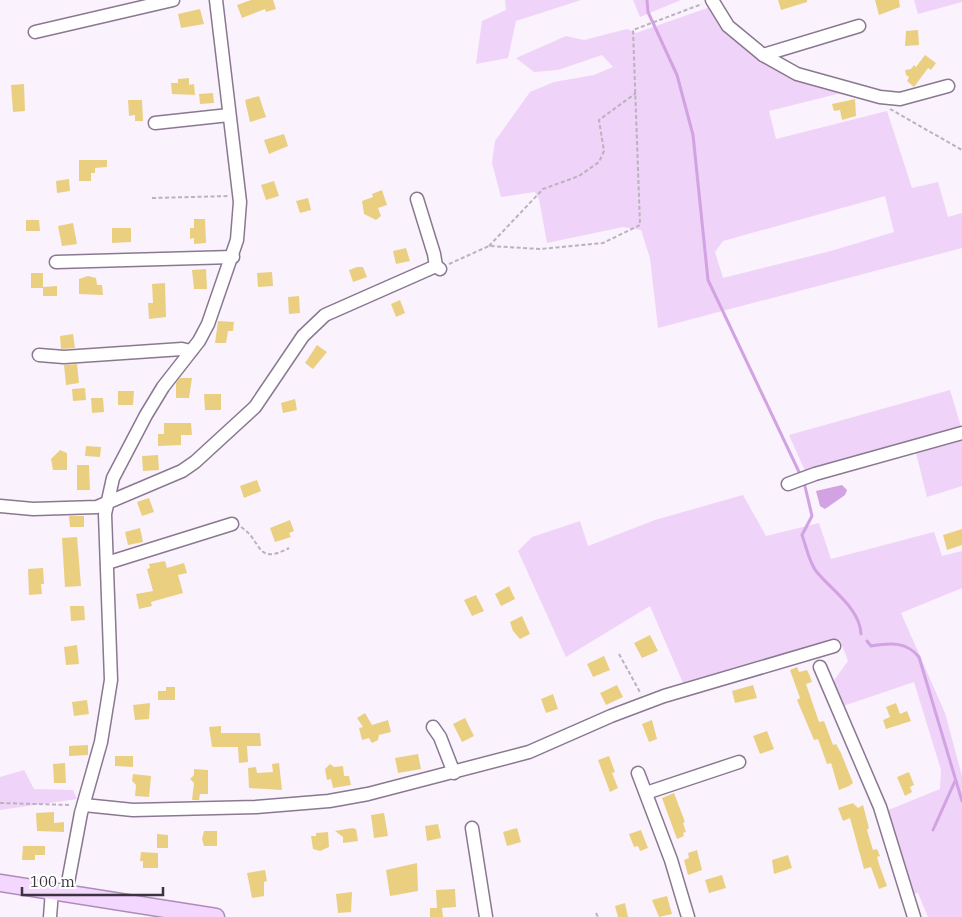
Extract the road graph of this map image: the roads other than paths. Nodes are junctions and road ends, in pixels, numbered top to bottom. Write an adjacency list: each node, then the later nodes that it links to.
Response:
1 (173, 0): 5 (street)
2 (216, 0): 8 (street)
3 (707, 2): 6 (street)
4 (860, 26): 6 (street)
5 (35, 32)
6 (763, 55): 7 (street)
7 (948, 86)
8 (229, 115): 9 (street); 11 (street)
9 (156, 123)
10 (417, 199): 17 (street)
11 (232, 257): 12 (street); 13 (street)
12 (56, 262)
13 (191, 351): 14 (street); 17 (street)
14 (39, 355)
15 (962, 433): 16 (street)
16 (788, 484)
17 (106, 502): 18 (street); 20 (street)
18 (0, 506)
19 (232, 524): 20 (street)
20 (107, 563): 28 (street)
21 (834, 646): 25 (street)
22 (820, 668): 36 (street)
23 (433, 728): 25 (street)
24 (740, 762): 27 (street)
25 (454, 773): 28 (street)
26 (638, 773): 27 (street)
27 (646, 793): 35 (street)
28 (84, 806): 31 (street)
29 (472, 828): 34 (street)
30 (0, 884): 31 (main road)
31 (59, 892): 32 (street); 33 (main road)
32 (50, 917)
33 (216, 917)
34 (486, 917)
35 (688, 917)
36 (914, 917)

